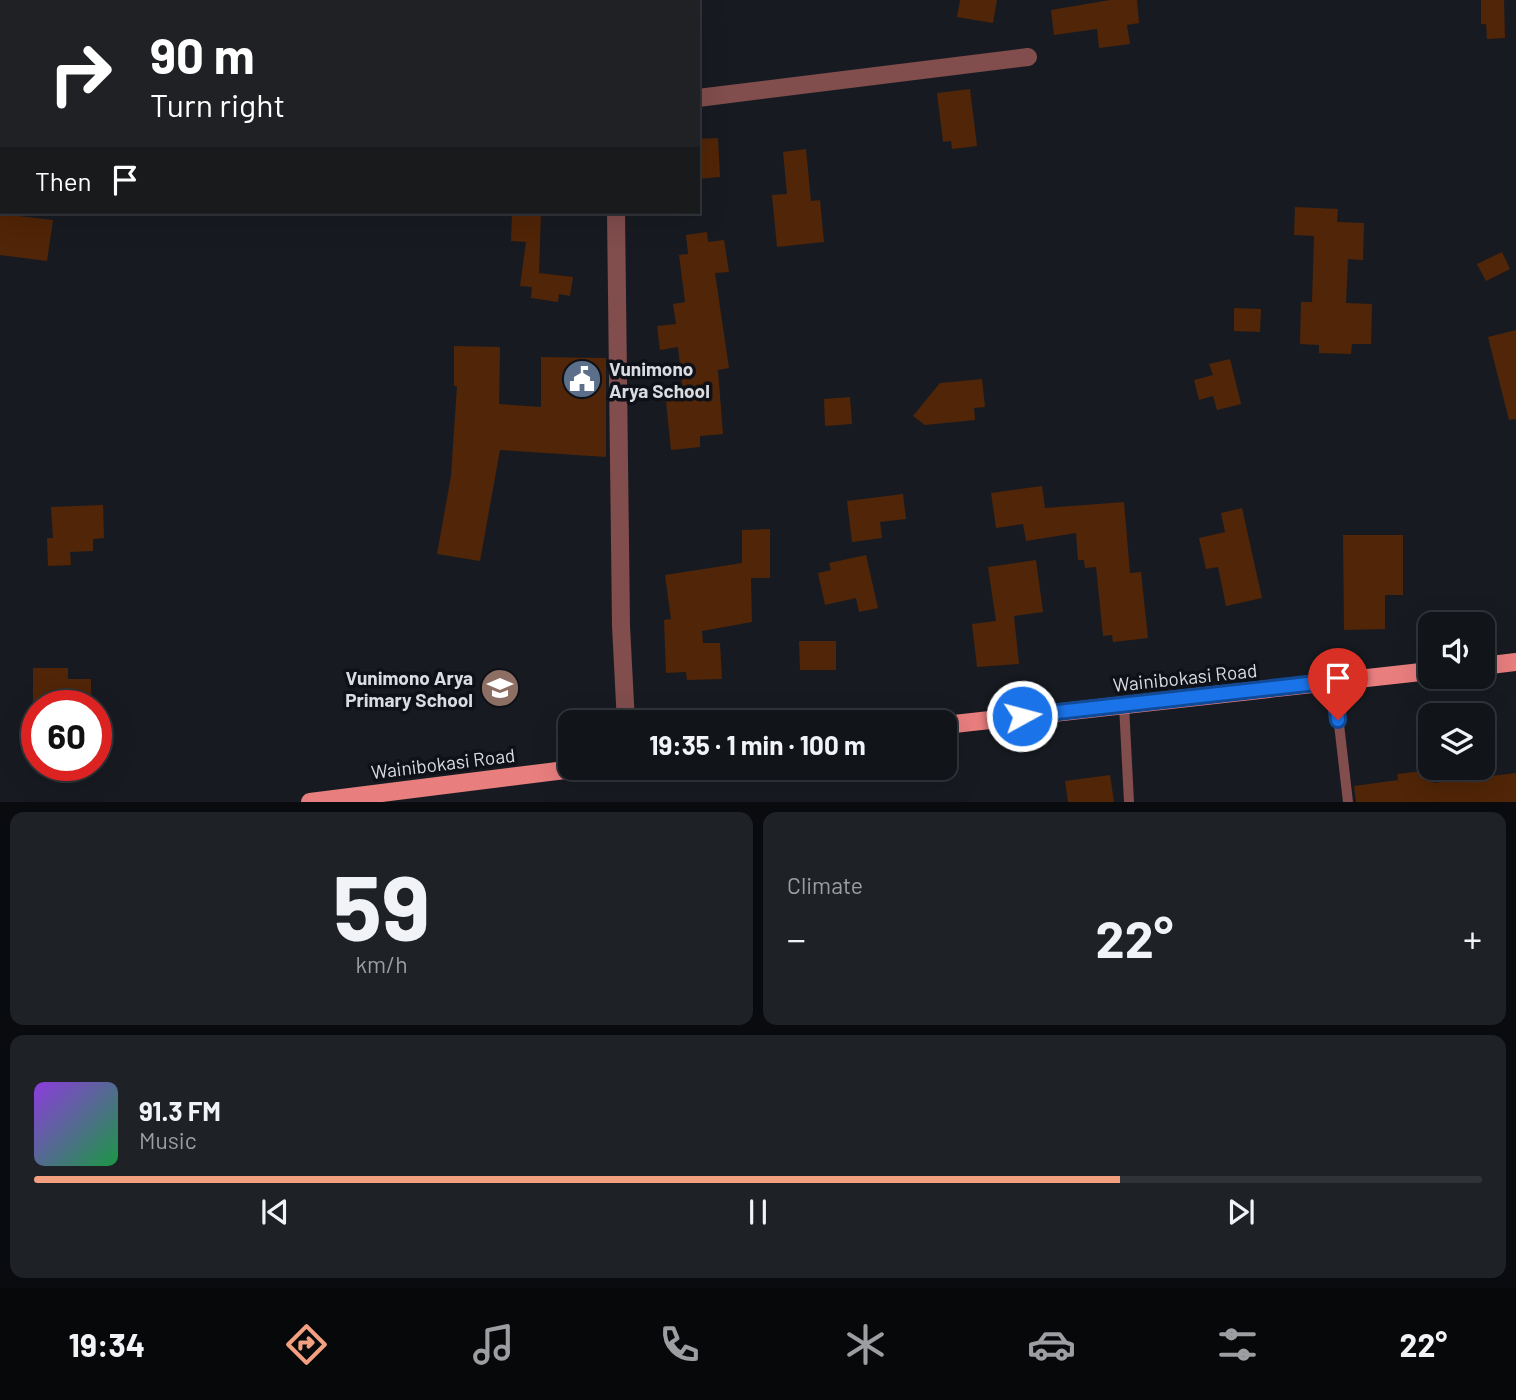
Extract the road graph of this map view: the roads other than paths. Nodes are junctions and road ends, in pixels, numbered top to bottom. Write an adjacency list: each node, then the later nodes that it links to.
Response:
1 (1028, 57): 2 (street)
2 (700, 98)
3 (616, 214): 9 (street)
4 (1516, 662): 5 (main road)
5 (1495, 664)
6 (1418, 672): 7 (main road, Wainibokasi Road)
7 (1334, 681): 8 (main road, Wainibokasi Road); 14 (lane)
8 (1124, 705): 10 (main road, Wainibokasi Road); 13 (lane)
9 (625, 710)
10 (957, 724)
11 (558, 771): 12 (main road, Wainibokasi Road)
12 (310, 802)
13 (1129, 802)
14 (1348, 802)

